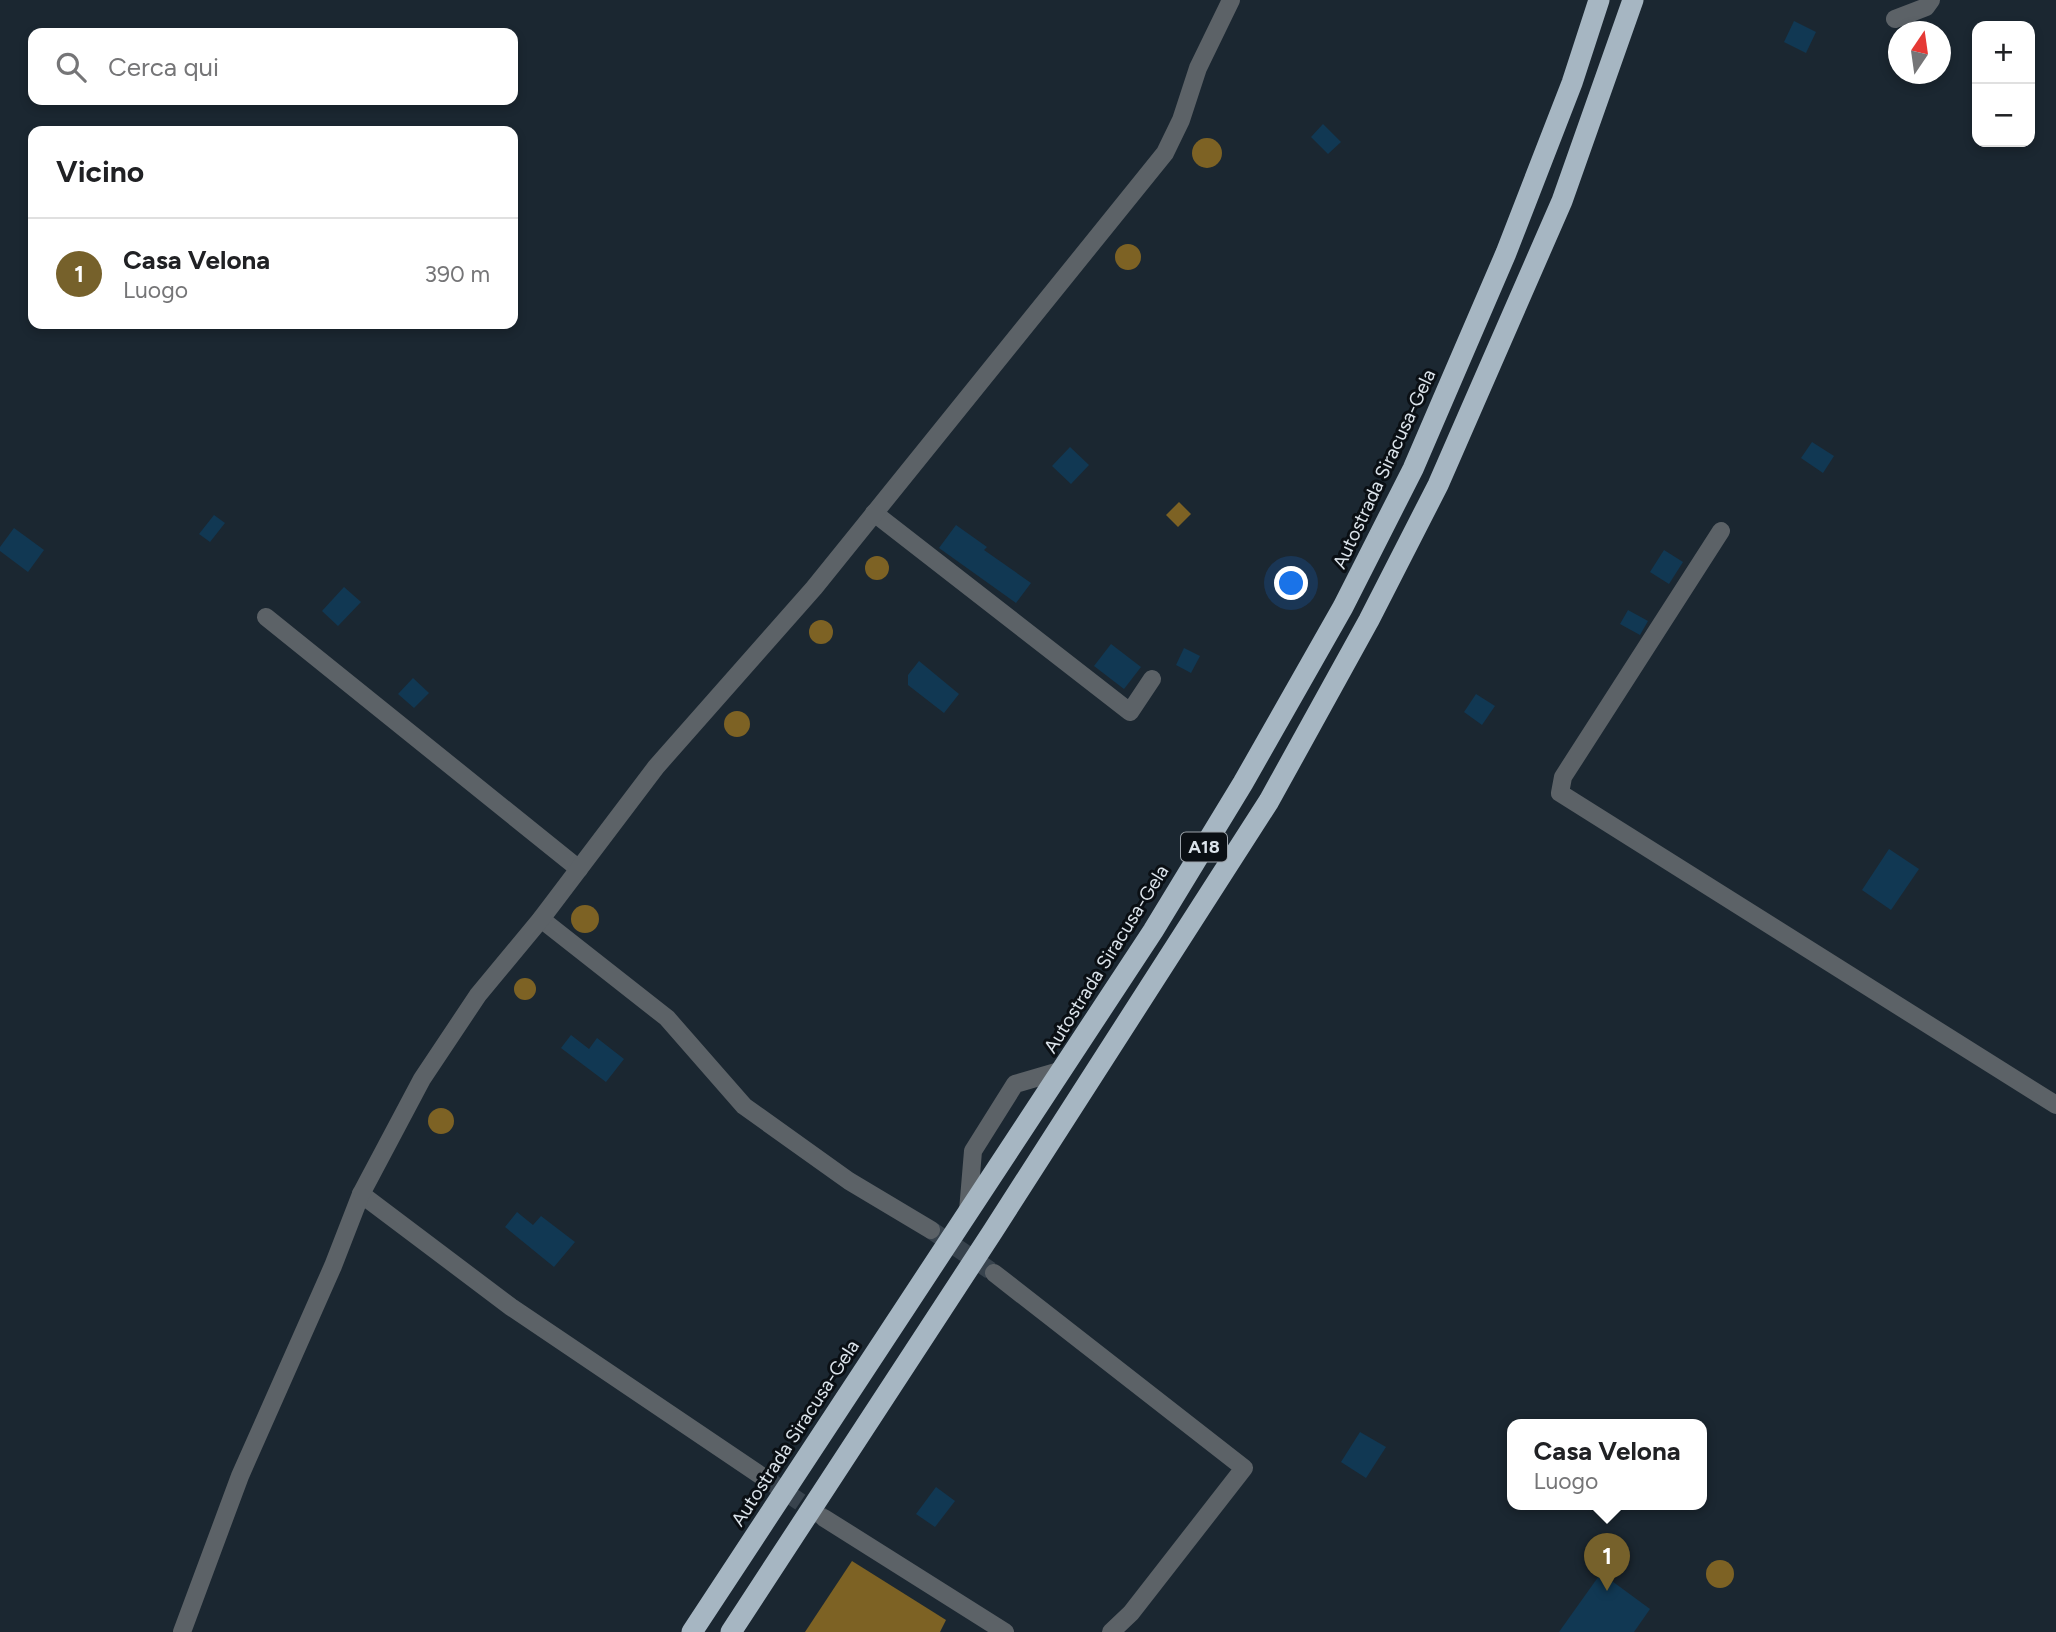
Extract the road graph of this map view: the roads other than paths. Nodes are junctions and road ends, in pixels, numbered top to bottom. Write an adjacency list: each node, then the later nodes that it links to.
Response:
1 (1231, 0): 6 (street)
2 (1599, 0): 12 (highway, Autostrada Siracusa-Gela / A18)
3 (1633, 0): 22 (highway, A18)
4 (1931, 0): 5 (street)
5 (1895, 19)
6 (874, 513): 9 (street); 10 (street)
7 (1721, 531): 13 (street)
8 (265, 617): 10 (street)
9 (1152, 679)
10 (579, 869): 11 (street)
11 (541, 919): 14 (street); 16 (street)
12 (1063, 1070): 15 (highway, Autostrada Siracusa-Gela / A18); 15 (street)
13 (2056, 1105)
14 (362, 1194): 18 (street); 20 (street)
15 (968, 1211): 21 (highway, Autostrada Siracusa-Gela / A18)
16 (931, 1230)
17 (994, 1273): 24 (street)
18 (762, 1477)
19 (824, 1518): 23 (street)
20 (182, 1632)
21 (692, 1632)
22 (731, 1632)
23 (1005, 1632)
24 (1111, 1632)

